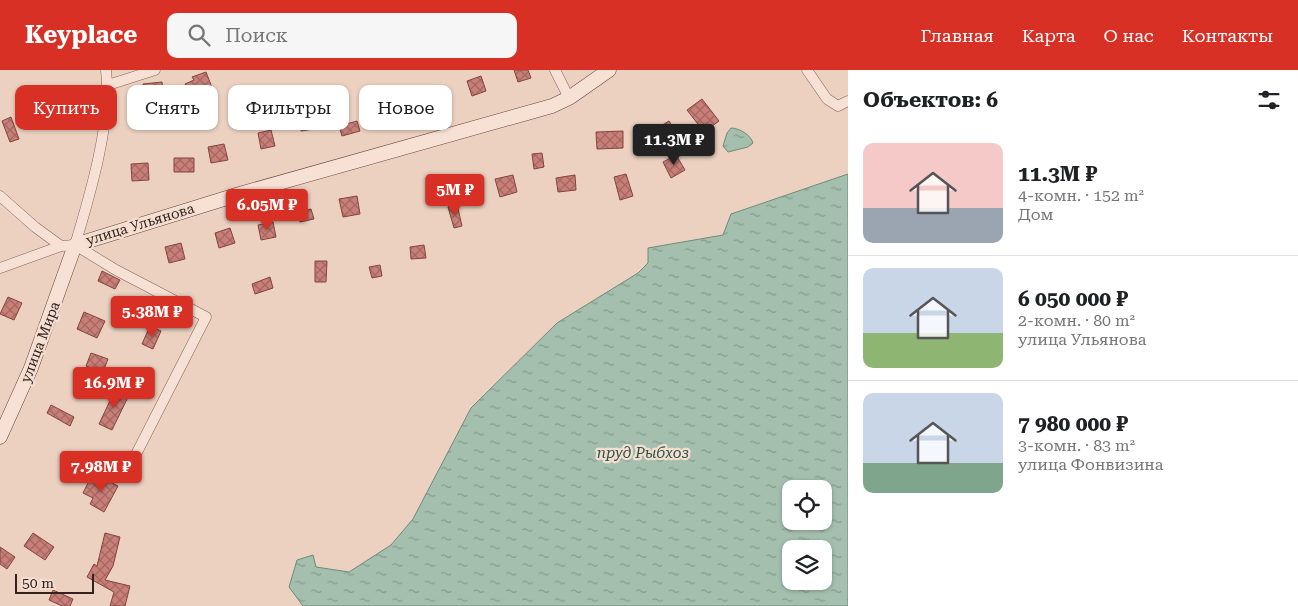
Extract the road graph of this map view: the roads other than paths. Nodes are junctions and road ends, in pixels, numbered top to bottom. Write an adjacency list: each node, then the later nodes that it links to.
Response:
1 (106, 70): 6 (street)
2 (155, 70): 6 (street)
3 (555, 70): 7 (street)
4 (609, 70): 7 (street, улица Ульянова)
5 (807, 70): 8 (street)
6 (108, 85)
7 (569, 98): 11 (street, улица Ульянова)
8 (848, 101)
9 (103, 130): 11 (street)
10 (0, 196): 12 (street)
11 (75, 245): 12 (street, улица Ульянова); 14 (street, улица Мира); 15 (street)
12 (61, 246): 13 (street, улица Ульянова)
13 (0, 268)
14 (0, 438)
15 (127, 472)

